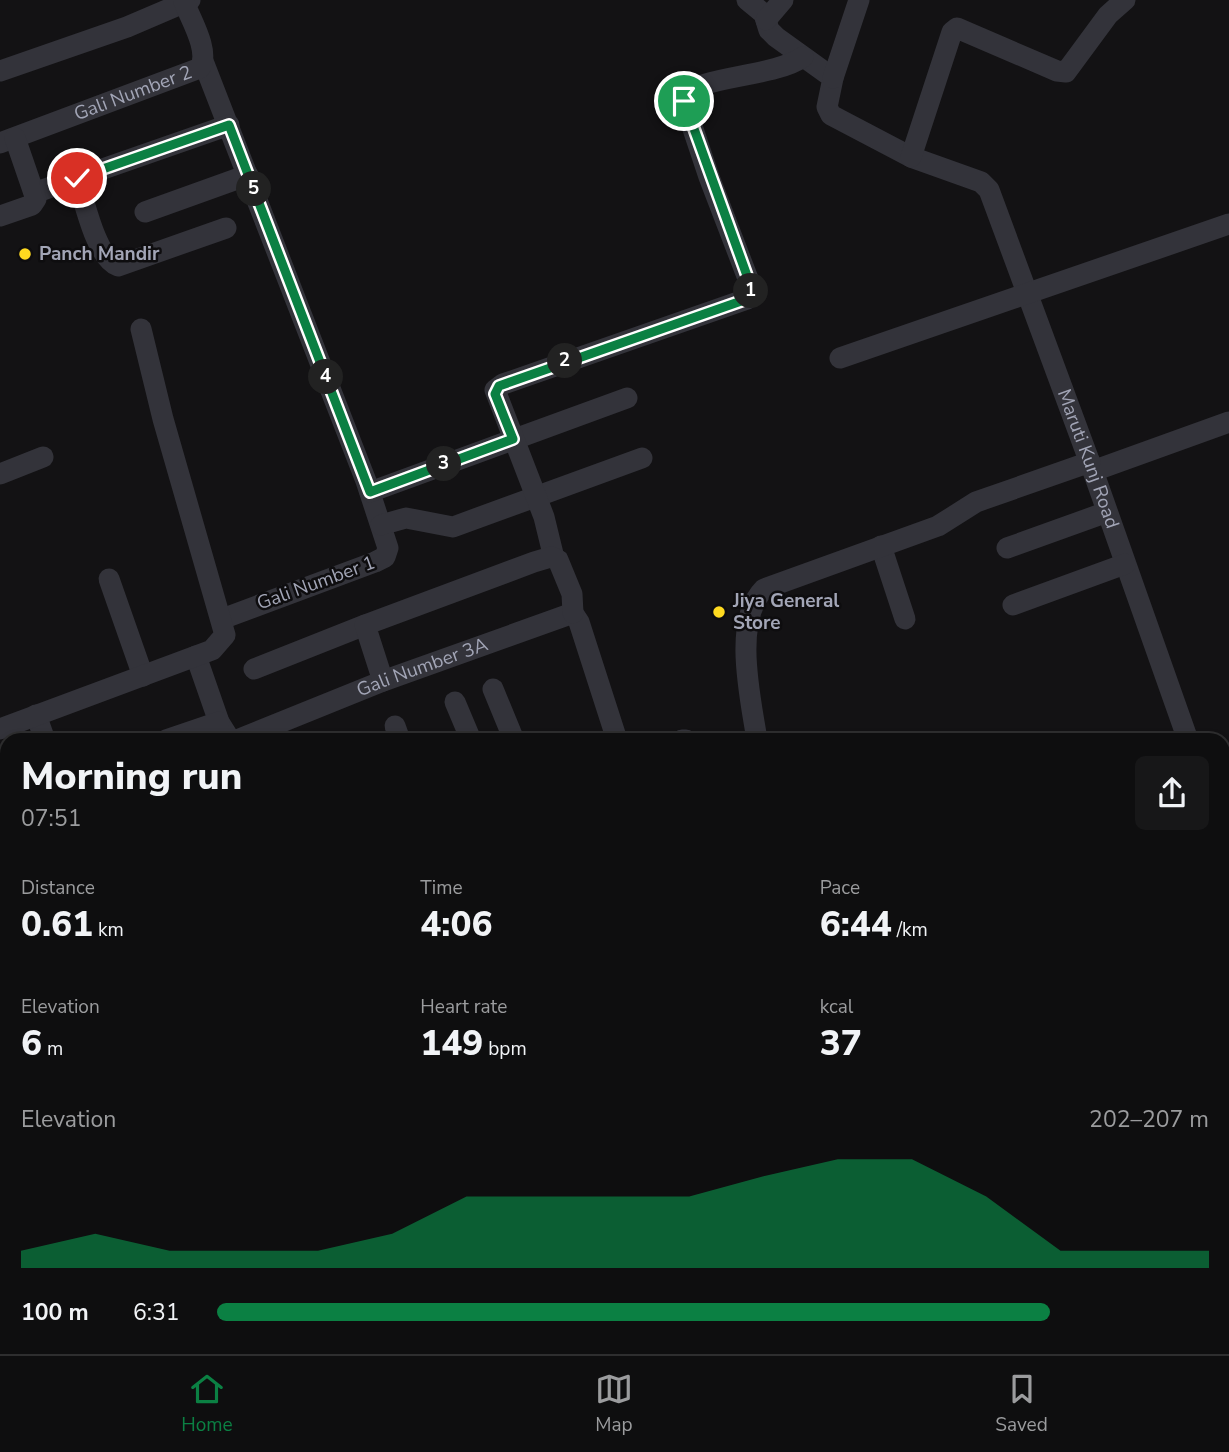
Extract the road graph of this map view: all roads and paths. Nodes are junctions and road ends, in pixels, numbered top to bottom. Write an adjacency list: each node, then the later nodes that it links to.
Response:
1 (747, 0): 6 (street)
2 (783, 0): 6 (street)
3 (859, 0): 10 (street)
4 (1125, 0): 13 (street)
5 (176, 3): 8 (street, Gali Number 2); 9 (street)
6 (766, 20): 7 (street)
7 (803, 57): 10 (street); 26 (street)
8 (203, 61): 11 (street, Gali Number 1); 12 (street, Gali Number 2)
9 (0, 71)
10 (833, 78): 13 (street)
11 (229, 125): 14 (street, Gali Number 1); 15 (street)
12 (8, 141): 16 (street)
13 (911, 157): 21 (street, Maruti Kunj Road)
14 (248, 175): 17 (street); 31 (street, Gali Number 1)
15 (77, 178): 16 (street); 20 (street)
16 (32, 199): 18 (street)
17 (145, 212)
18 (0, 216)
19 (1229, 224): 21 (street)
20 (226, 228)
21 (1028, 294): 23 (street); 29 (street, Maruti Kunj Road)
22 (141, 329): 42 (street)
23 (840, 358)
24 (627, 398): 26 (street)
25 (1229, 422): 29 (street)
26 (513, 439): 31 (street); 32 (street)
27 (43, 457): 30 (street)
28 (642, 458): 32 (street)
29 (1092, 466): 33 (street, Maruti Kunj Road); 35 (street)
30 (0, 474)
31 (370, 492): 34 (street, Gali Number 1)
32 (536, 495): 34 (street); 37 (street)
33 (1107, 512): 36 (street); 38 (street, Maruti Kunj Road)
34 (381, 525): 42 (street, Gali Number 1)
35 (881, 546): 43 (street); 61 (street)
36 (1007, 548)
37 (554, 558): 41 (street); 44 (street)
38 (1125, 564): 40 (street); 62 (street, Maruti Kunj Road)
39 (109, 579): 47 (street)
40 (1013, 605)
41 (573, 613): 48 (street, Gali Number 3A); 60 (street)
42 (222, 619): 45 (street)
43 (905, 620)
44 (365, 625): 46 (street); 48 (street)
45 (196, 656): 47 (street); 52 (street)
46 (254, 669)
47 (143, 676): 51 (street)
48 (383, 681): 57 (street, Gali Number 3A)
49 (493, 689): 59 (street)
50 (455, 702): 58 (street)
51 (36, 715): 53 (street); 54 (street)
52 (219, 722): 55 (street); 56 (street, Gali Number 3A)
53 (0, 729)
54 (43, 733)
55 (187, 733)
56 (226, 733)
57 (254, 733)
58 (468, 733)
59 (511, 733)
60 (615, 733)
61 (756, 733)
62 (1185, 733)

